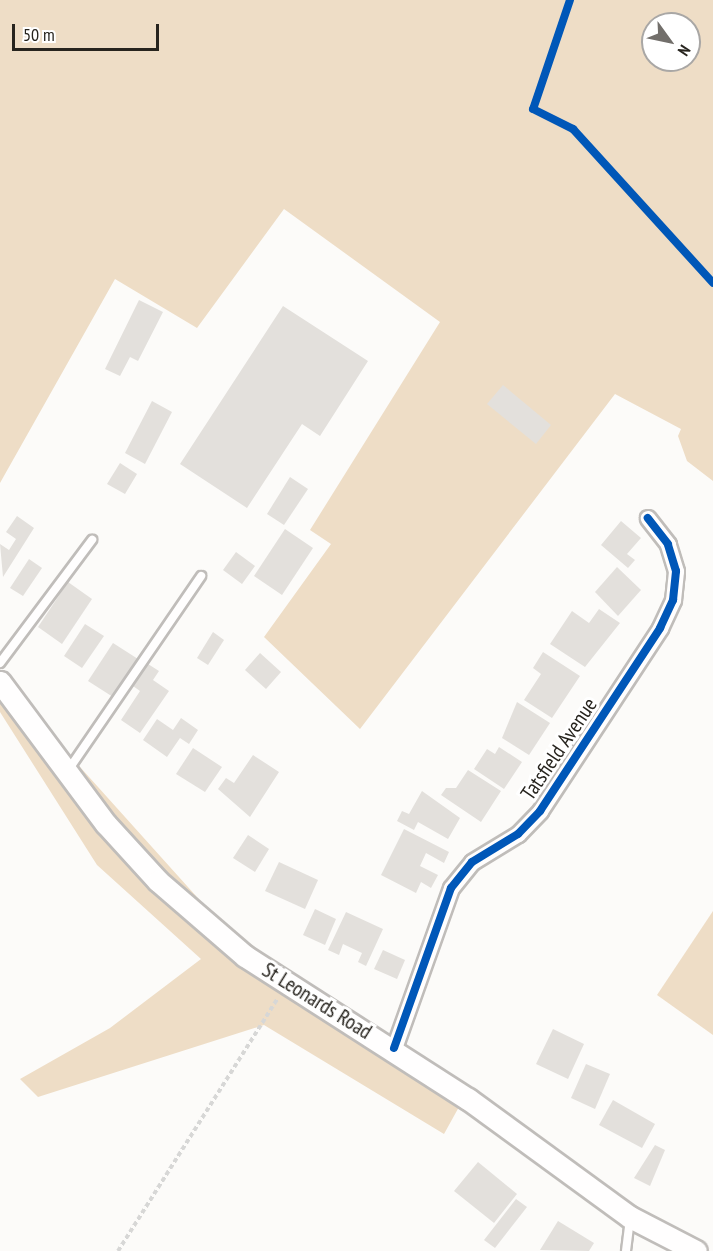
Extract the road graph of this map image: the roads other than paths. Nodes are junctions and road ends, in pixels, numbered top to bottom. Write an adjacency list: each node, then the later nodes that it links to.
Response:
1 (648, 518): 7 (street, Tatsfield Avenue)
2 (92, 540): 4 (lane)
3 (201, 576): 6 (lane)
4 (0, 663)
5 (0, 682): 6 (main road, St Leonards Road)
6 (69, 769): 7 (main road, St Leonards Road)
7 (394, 1048): 8 (main road, St Leonards Road)
8 (630, 1216): 9 (lane); 10 (main road, St Leonards Road)
9 (626, 1251)
10 (696, 1251)

